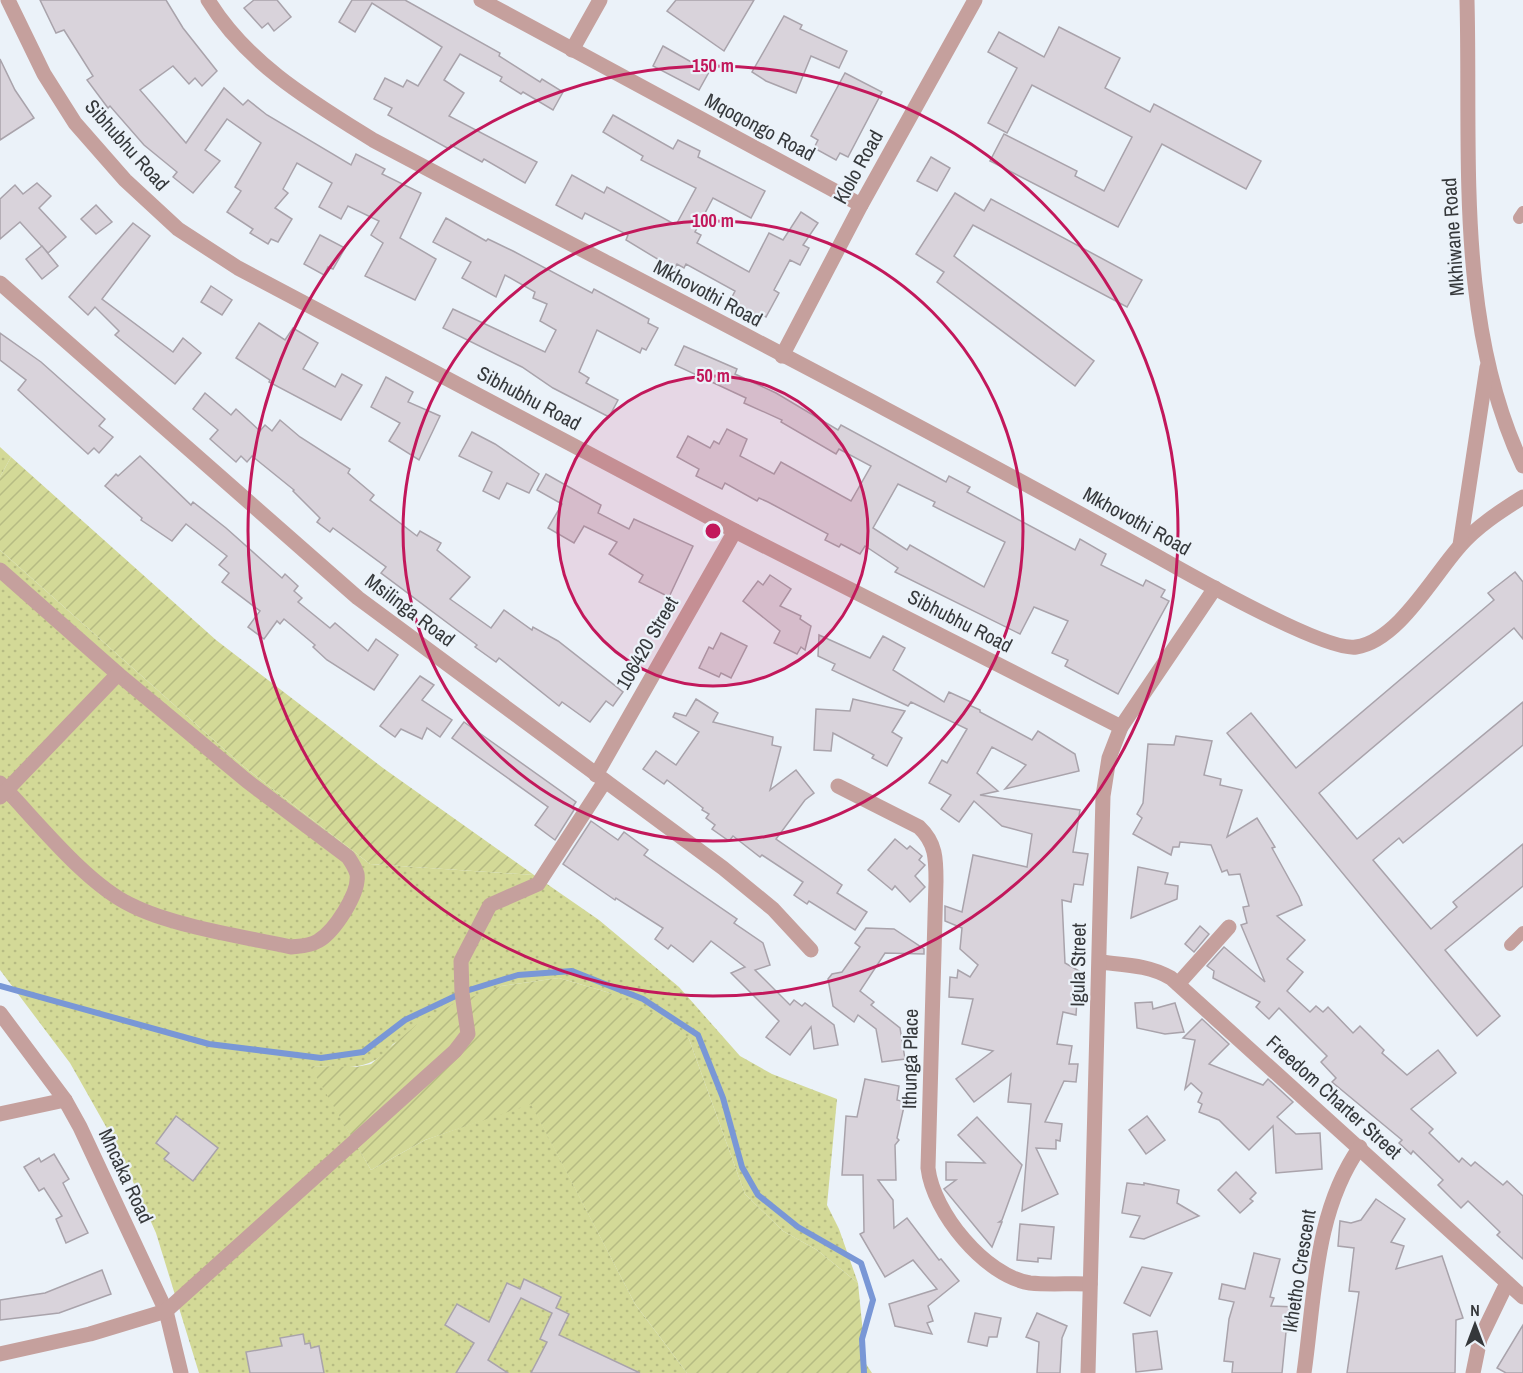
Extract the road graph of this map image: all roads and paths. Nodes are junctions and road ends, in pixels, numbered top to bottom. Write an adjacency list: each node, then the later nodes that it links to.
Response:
1 (8, 0): 14 (street, Sibhubhu Road)
2 (208, 0): 10 (street, Mkhovothi Road)
3 (481, 0): 7 (street, Mqoqongo Road)
4 (600, 0): 7 (street)
5 (975, 0): 8 (street, Klolo Road)
6 (1467, 0): 11 (street, Mkhiwane Road)
7 (572, 50): 8 (street, Mqoqongo Road)
8 (861, 205): 10 (street, Klolo Road)
9 (0, 283): 20 (street, Msilinga Road)
10 (782, 356): 17 (street, Mkhovothi Road)
11 (1488, 361): 12 (street, Mkhiwane Road); 15 (street)
12 (1523, 466)
13 (1523, 497): 15 (street, Mkhovothi Road)
14 (735, 531): 19 (street, Sibhubhu Road); 20 (street, 106420 Street)
15 (1460, 546): 17 (street, Mkhovothi Road)
16 (0, 570): 18 (street)
17 (1215, 588): 19 (street, Igula Street)
18 (118, 675): 22 (street); 22 (street)
19 (1122, 727): 27 (street, Igula Street)
20 (600, 778): 26 (street, Msilinga Road); 36 (street, 106420 Street)
21 (838, 786): 34 (street, Ithunga Place)
22 (2, 790)
23 (1229, 927): 28 (street)
24 (1523, 932): 25 (lane)
25 (1510, 945)
26 (811, 950)
27 (1100, 962): 28 (street, Freedom Charter Street); 34 (street, Igula Street)
28 (1178, 984): 32 (street, Freedom Charter Street)
29 (2, 1015): 30 (street, Mncaka Road)
30 (65, 1100): 31 (street); 36 (street, Mncaka Road)
31 (0, 1114)
32 (1360, 1148): 33 (street, Freedom Charter Street); 40 (street, Ikhetho Crescent)
33 (1508, 1283): 35 (street, Freedom Charter Street); 41 (street)
34 (1090, 1284): 39 (street, Igula Street)
35 (1523, 1298)
36 (166, 1311): 37 (street); 38 (street, Mncaka Road)
37 (0, 1354)
38 (181, 1373)
39 (1088, 1373)
40 (1304, 1373)
41 (1473, 1373)

